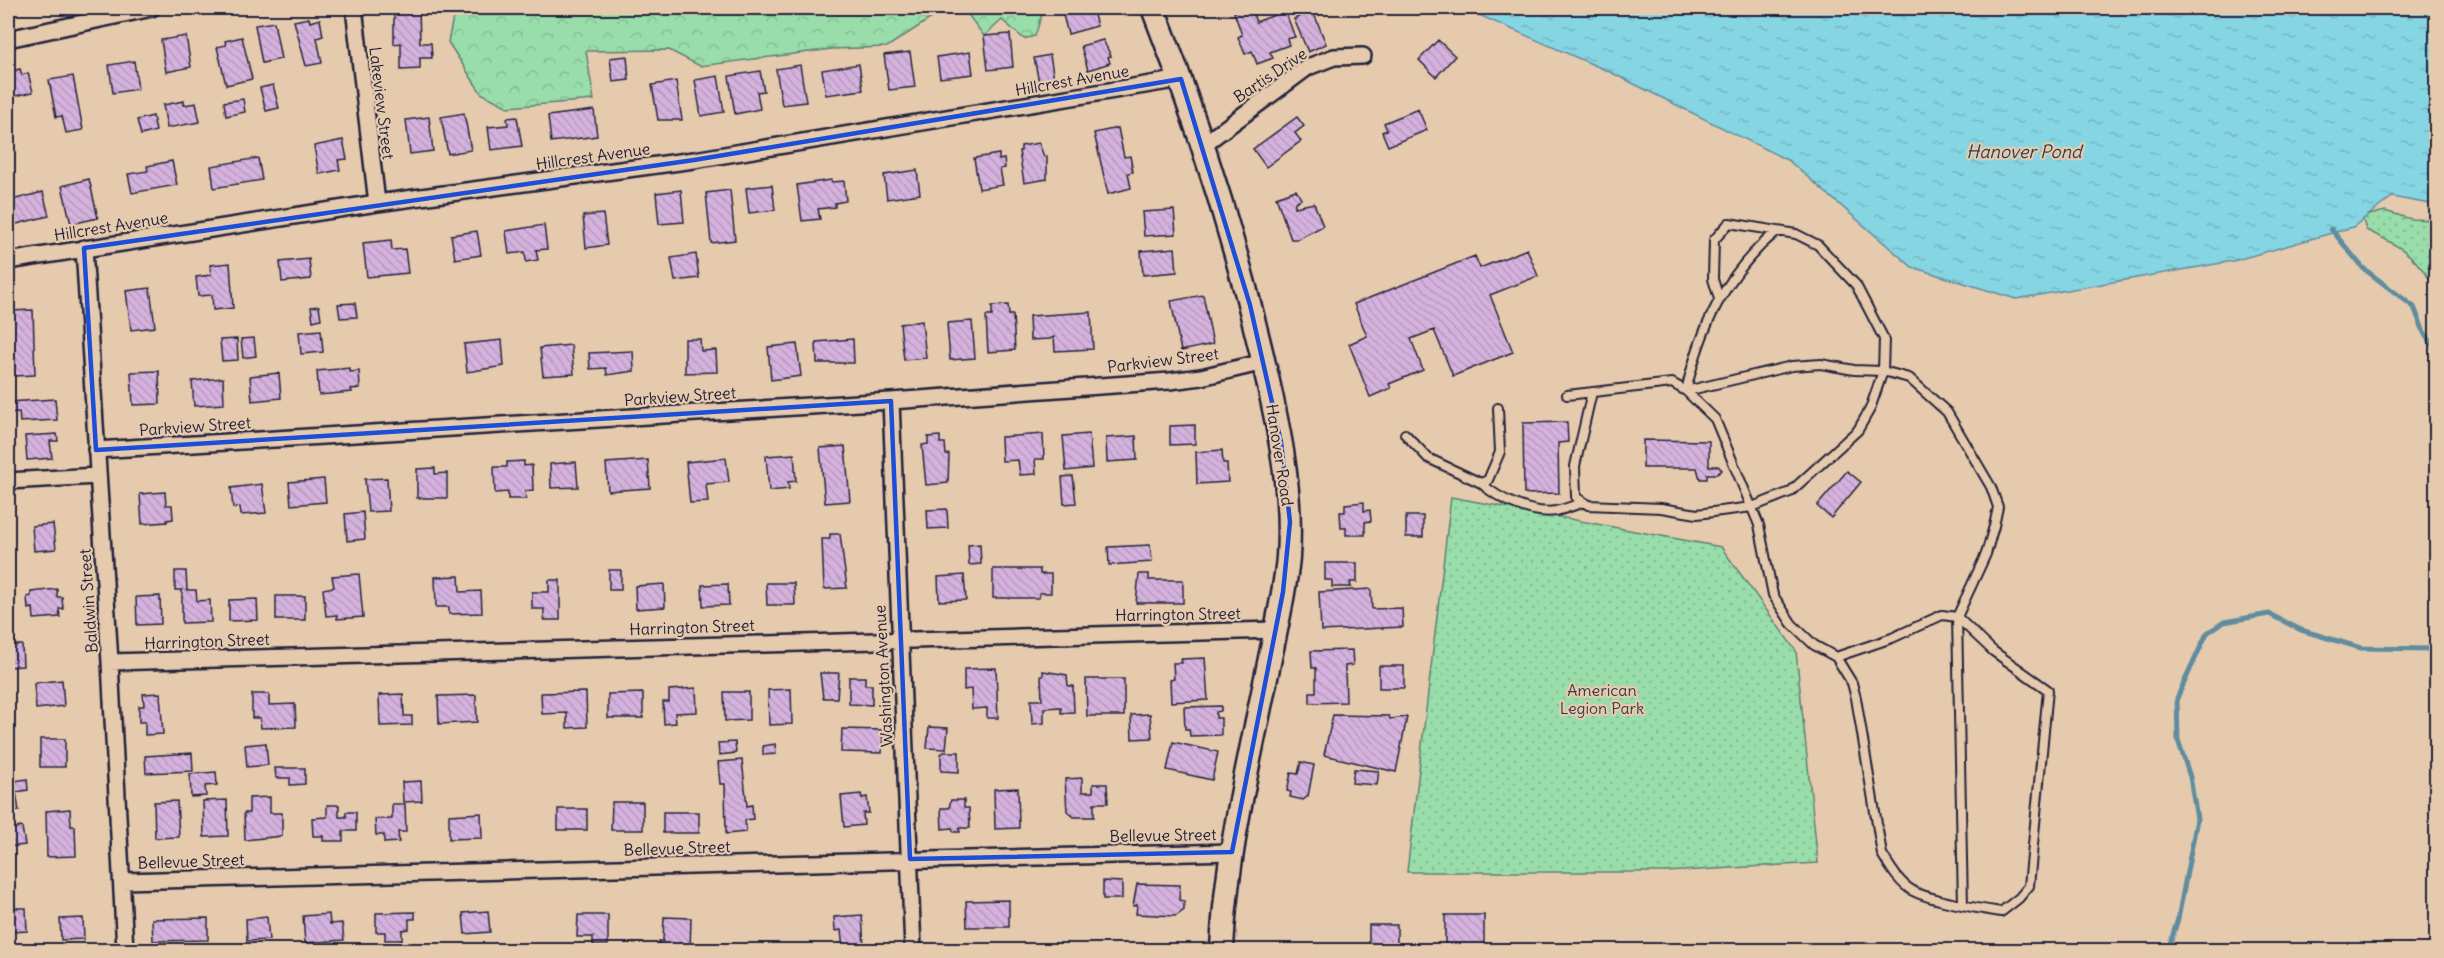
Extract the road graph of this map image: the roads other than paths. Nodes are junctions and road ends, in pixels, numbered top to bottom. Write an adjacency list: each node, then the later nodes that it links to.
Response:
1 (152, 8): 4 (street)
2 (354, 8): 9 (street, Lakeview Street)
3 (1153, 8): 7 (main road, Hanover Road)
4 (92, 14): 5 (street)
5 (8, 39)
6 (1363, 56): 8 (street, Bartis Drive)
7 (1181, 79): 8 (main road, Hanover Road); 9 (street, Hillcrest Avenue)
8 (1204, 144): 14 (main road, Hanover Road)
9 (377, 203): 11 (street, Hillcrest Avenue)
10 (1777, 231): 13 (lane); 13 (lane); 15 (lane)
11 (84, 248): 12 (street, Hillcrest Avenue); 22 (street, Baldwin Street)
12 (8, 261)
13 (1719, 299): 17 (lane)
14 (1264, 362): 19 (street, Parkview Street); 29 (main road, Hanover Road)
15 (1883, 371): 17 (lane); 27 (lane); 28 (lane)
16 (1592, 392): 17 (lane); 18 (lane); 26 (lane)
17 (1686, 392): 27 (lane)
18 (1567, 395)
19 (891, 401): 22 (street, Parkview Street); 30 (street, Washington Avenue)
20 (1498, 408): 25 (lane)
21 (1406, 434): 25 (lane)
22 (96, 450): 23 (street, Baldwin Street)
23 (97, 476): 24 (street); 32 (street, Baldwin Street)
24 (8, 482)
25 (1481, 483): 26 (lane)
26 (1584, 502): 27 (lane)
27 (1752, 507): 31 (lane)
28 (1957, 617): 31 (lane); 36 (lane); 36 (lane)
29 (1276, 630): 30 (street, Harrington Street); 33 (main road, Hanover Road)
30 (899, 639): 32 (street, Harrington Street); 34 (street, Washington Avenue)
31 (1836, 657): 36 (lane)
32 (110, 662): 35 (street, Baldwin Street)
33 (1232, 852): 34 (street, Bellevue Street); 39 (main road, Hanover Road)
34 (910, 859): 35 (street, Bellevue Street); 38 (street, Washington Avenue)
35 (123, 880): 37 (street, Baldwin Street)
36 (1963, 905)
37 (125, 951)
38 (913, 951)
39 (1222, 951)

